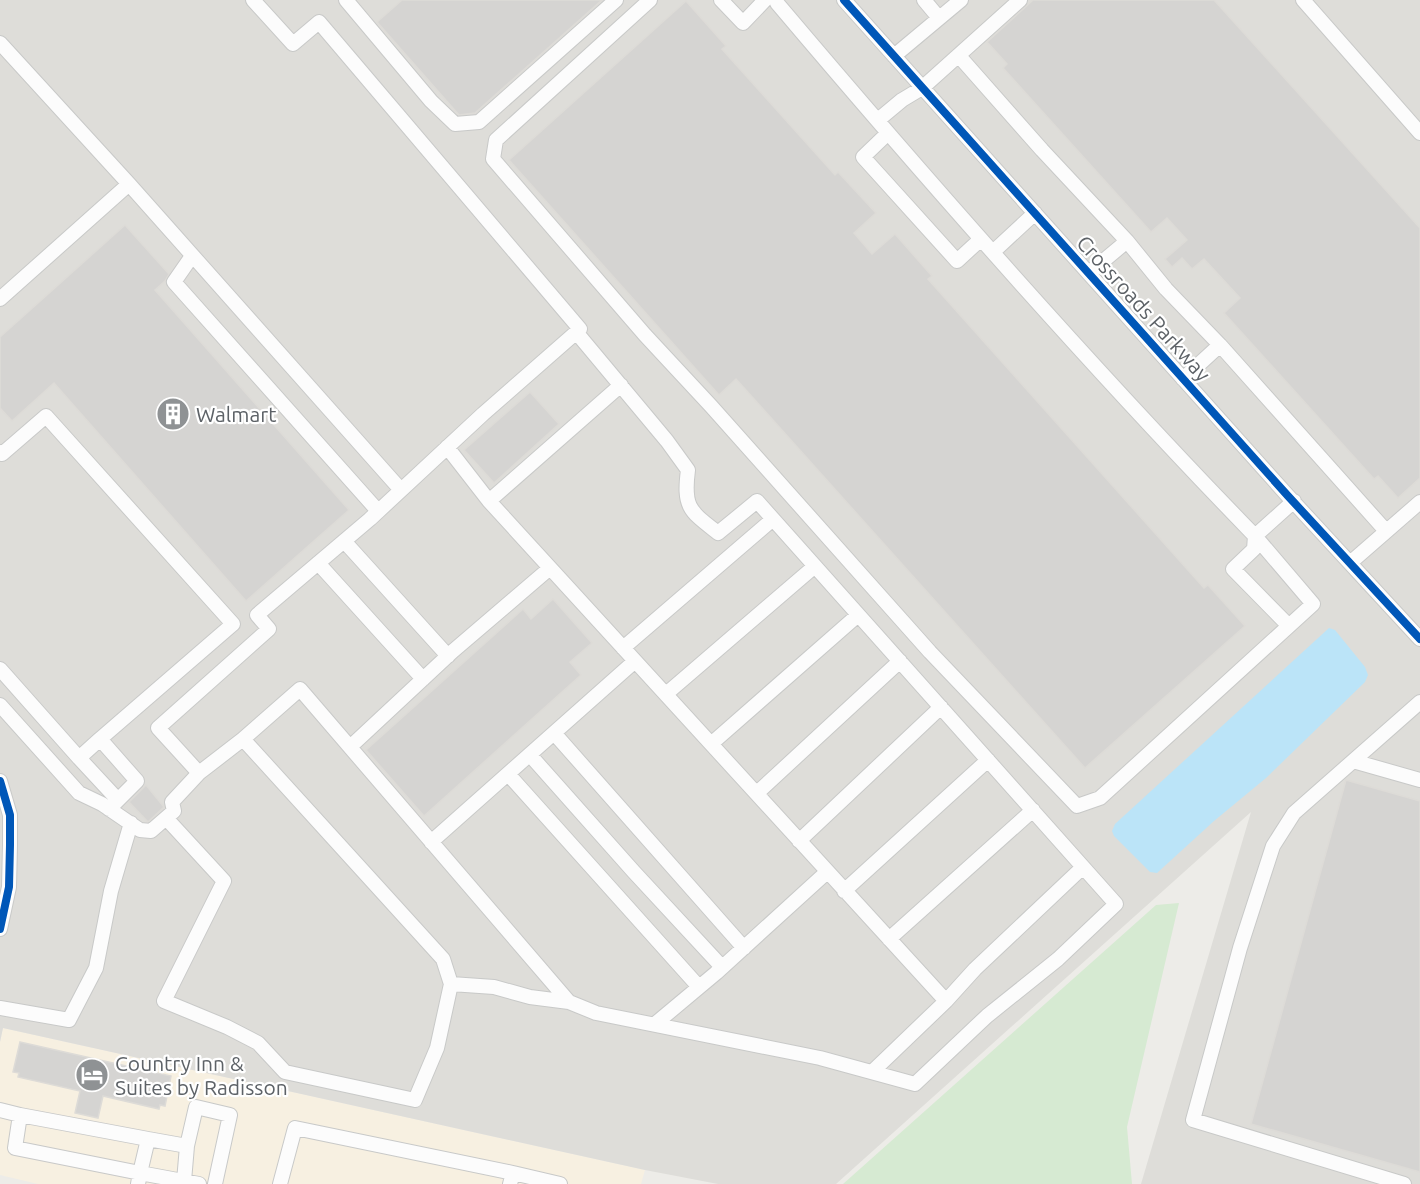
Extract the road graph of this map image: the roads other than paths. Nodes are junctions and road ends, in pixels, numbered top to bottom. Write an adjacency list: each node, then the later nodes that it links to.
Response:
1 (253, 0): 28 (street)
2 (346, 0): 3 (street)
3 (616, 0)
4 (650, 0): 48 (street)
5 (721, 0): 11 (street)
6 (843, 0): 14 (street, Crossroads Parkway)
7 (924, 0): 12 (street)
8 (961, 0): 12 (street)
9 (1020, 0): 15 (street)
10 (1303, 0): 19 (street)
11 (774, 1): 17 (street)
12 (939, 18): 14 (street)
13 (0, 43): 20 (street)
14 (894, 56): 16 (street, Crossroads Parkway)
15 (959, 56): 16 (street); 23 (street)
16 (922, 88): 17 (street); 21 (street, Crossroads Parkway)
17 (878, 120): 18 (street)
18 (888, 133): 22 (street); 22 (street)
19 (1420, 133)
20 (129, 184): 25 (street); 27 (street)
21 (1035, 213): 24 (street); 26 (street, Crossroads Parkway)
22 (981, 238): 24 (street)
23 (1127, 241): 26 (street); 29 (street)
24 (993, 252): 41 (street)
25 (192, 256): 34 (street); 38 (street)
26 (1089, 273): 30 (street, Crossroads Parkway)
27 (0, 299)
28 (576, 332): 31 (street); 32 (street)
29 (1220, 345): 30 (street); 40 (street)
30 (1183, 379): 36 (street, Crossroads Parkway)
31 (621, 385): 35 (street); 39 (street)
32 (447, 447): 34 (street); 35 (street)
33 (0, 452): 61 (street)
34 (401, 490): 38 (street)
35 (489, 501): 46 (street)
36 (1294, 501): 41 (street); 44 (street, Crossroads Parkway)
37 (1420, 502): 40 (street)
38 (378, 511): 42 (street)
39 (773, 519): 45 (street); 50 (street)
40 (1386, 531): 44 (street)
41 (1255, 536): 48 (street); 48 (street)
42 (344, 541): 43 (street); 51 (street)
43 (318, 563): 55 (street); 69 (street)
44 (1350, 563): 49 (street, Crossroads Parkway)
45 (815, 566): 47 (street); 56 (street)
46 (550, 568): 50 (street); 51 (street)
47 (858, 615): 53 (street); 63 (street)
48 (1289, 626)
49 (1420, 639)
50 (623, 648): 52 (street)
51 (448, 656): 55 (street)
52 (635, 661): 56 (street); 60 (street)
53 (900, 661): 58 (street); 73 (street)
54 (0, 669): 66 (street)
55 (423, 679): 64 (street)
56 (666, 694): 63 (street)
57 (0, 705): 74 (street)
58 (941, 707): 67 (street); 78 (street)
59 (1416, 711): 68 (street)
60 (554, 734): 65 (street); 85 (street)
61 (100, 739): 66 (street); 74 (street)
62 (243, 739): 64 (street); 69 (street); 87 (street)
63 (711, 744): 73 (street)
64 (350, 747): 79 (street)
65 (530, 755): 70 (street); 86 (street)
66 (79, 758): 74 (street)
67 (988, 760): 75 (street); 82 (street)
68 (1353, 761): 71 (street); 105 (street)
69 (199, 773): 76 (street)
70 (508, 774): 79 (street); 88 (street)
71 (1420, 780)
72 (0, 781): 83 (street)
73 (757, 793): 78 (street)
74 (114, 804): 77 (street)
75 (1033, 810): 80 (street); 84 (street)
76 (166, 818): 77 (street); 87 (street)
77 (131, 824): 91 (street)
78 (799, 841): 81 (street)
79 (431, 843): 90 (street)
80 (1083, 867): 89 (street); 93 (street)
81 (827, 872): 82 (street); 85 (street)
82 (844, 891): 84 (street)
83 (0, 929)
84 (889, 939): 89 (street)
85 (744, 948): 86 (street)
86 (722, 967): 88 (street)
87 (451, 984): 90 (street)
88 (699, 987): 92 (street)
89 (946, 1001): 93 (street)
90 (569, 1002): 92 (street)
91 (0, 1008)
92 (655, 1024): 93 (street)
93 (872, 1072)
94 (0, 1110): 95 (street)
95 (20, 1115): 96 (street); 98 (street)
96 (148, 1139): 97 (street); 98 (street)
97 (187, 1146): 100 (street); 102 (street)
98 (139, 1179): 100 (street)
99 (511, 1179): 103 (street); 104 (street)
100 (184, 1181): 101 (street)
101 (199, 1184)
102 (214, 1184)
103 (280, 1184)
104 (560, 1184)
105 (1404, 1184)

